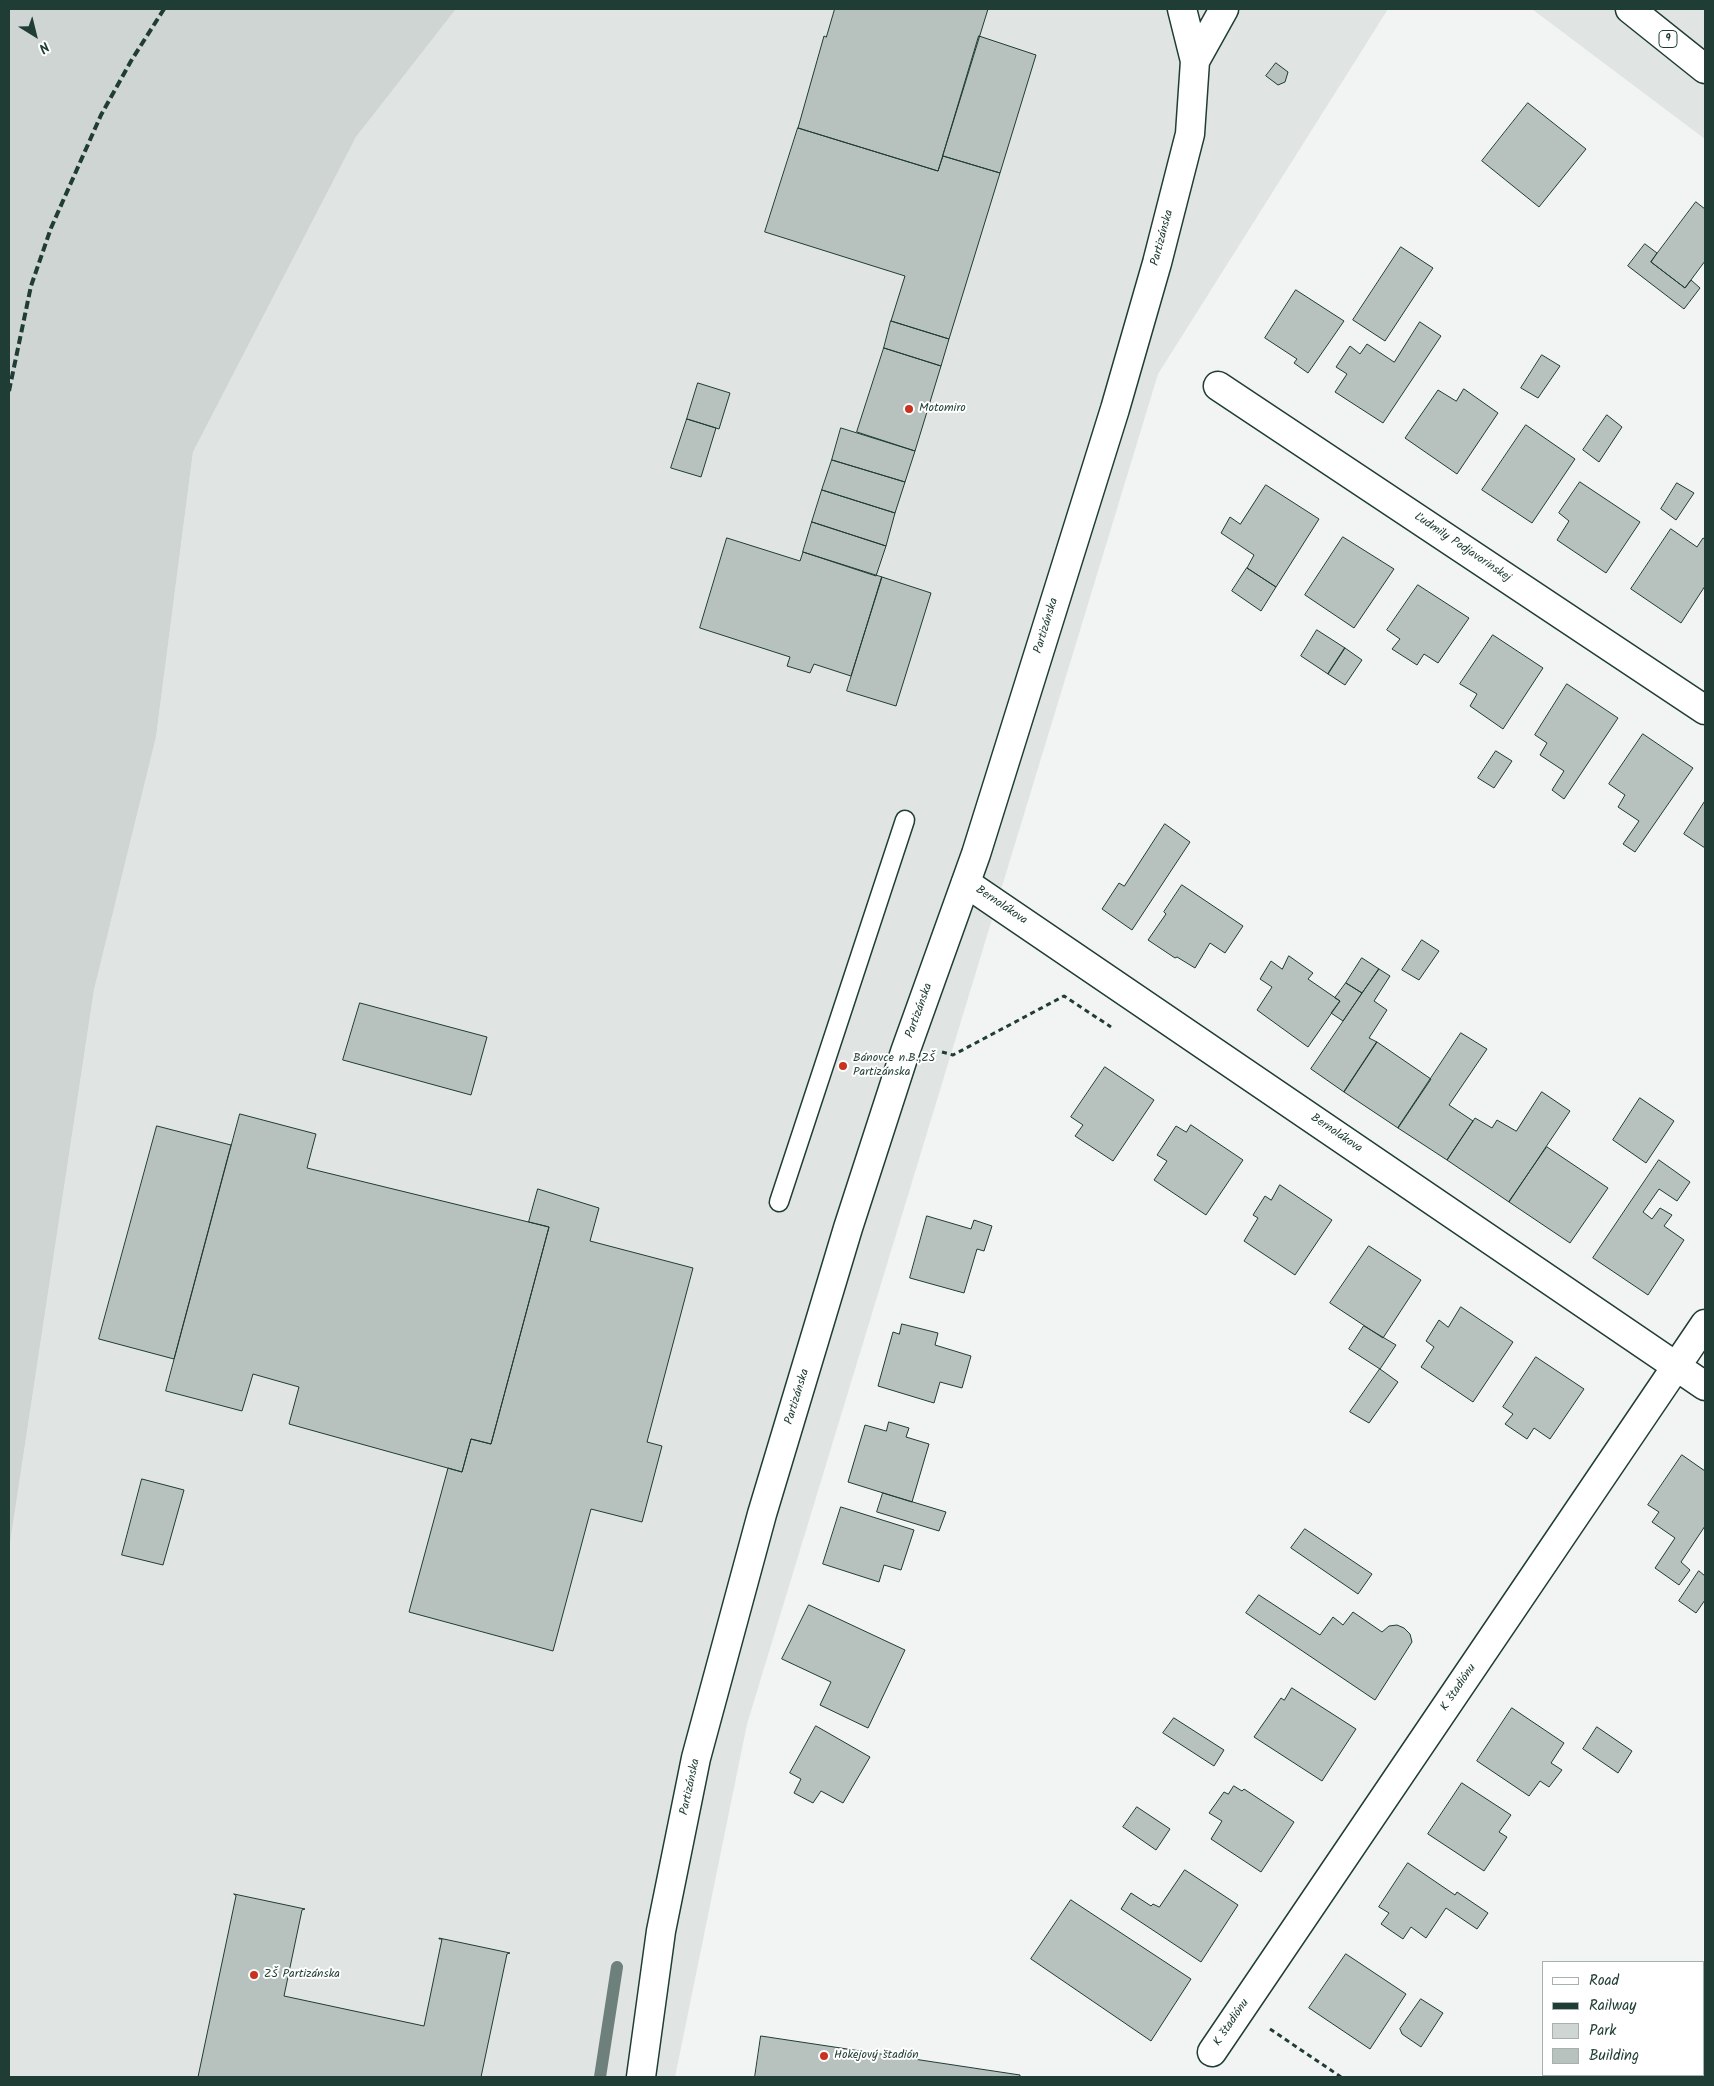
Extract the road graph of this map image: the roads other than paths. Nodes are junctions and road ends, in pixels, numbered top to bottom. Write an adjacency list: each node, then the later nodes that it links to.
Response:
1 (1182, 9): 4 (street, Partizánska)
2 (1224, 9): 4 (street)
3 (1630, 9): 5 (street, 9)
4 (1195, 60): 9 (street, Partizánska)
5 (1705, 69)
6 (1218, 386): 7 (street, Ľudmily Podjavorinskej)
7 (1705, 710)
8 (905, 820): 10 (lane)
9 (966, 883): 12 (street, Bernolákova); 15 (street, Partizánska)
10 (779, 1202)
11 (1705, 1324): 12 (street, K štadiónu)
12 (1677, 1367): 13 (street, Bernolákova); 14 (street, K štadiónu)
13 (1705, 1386)
14 (1212, 2052)
15 (641, 2077)

